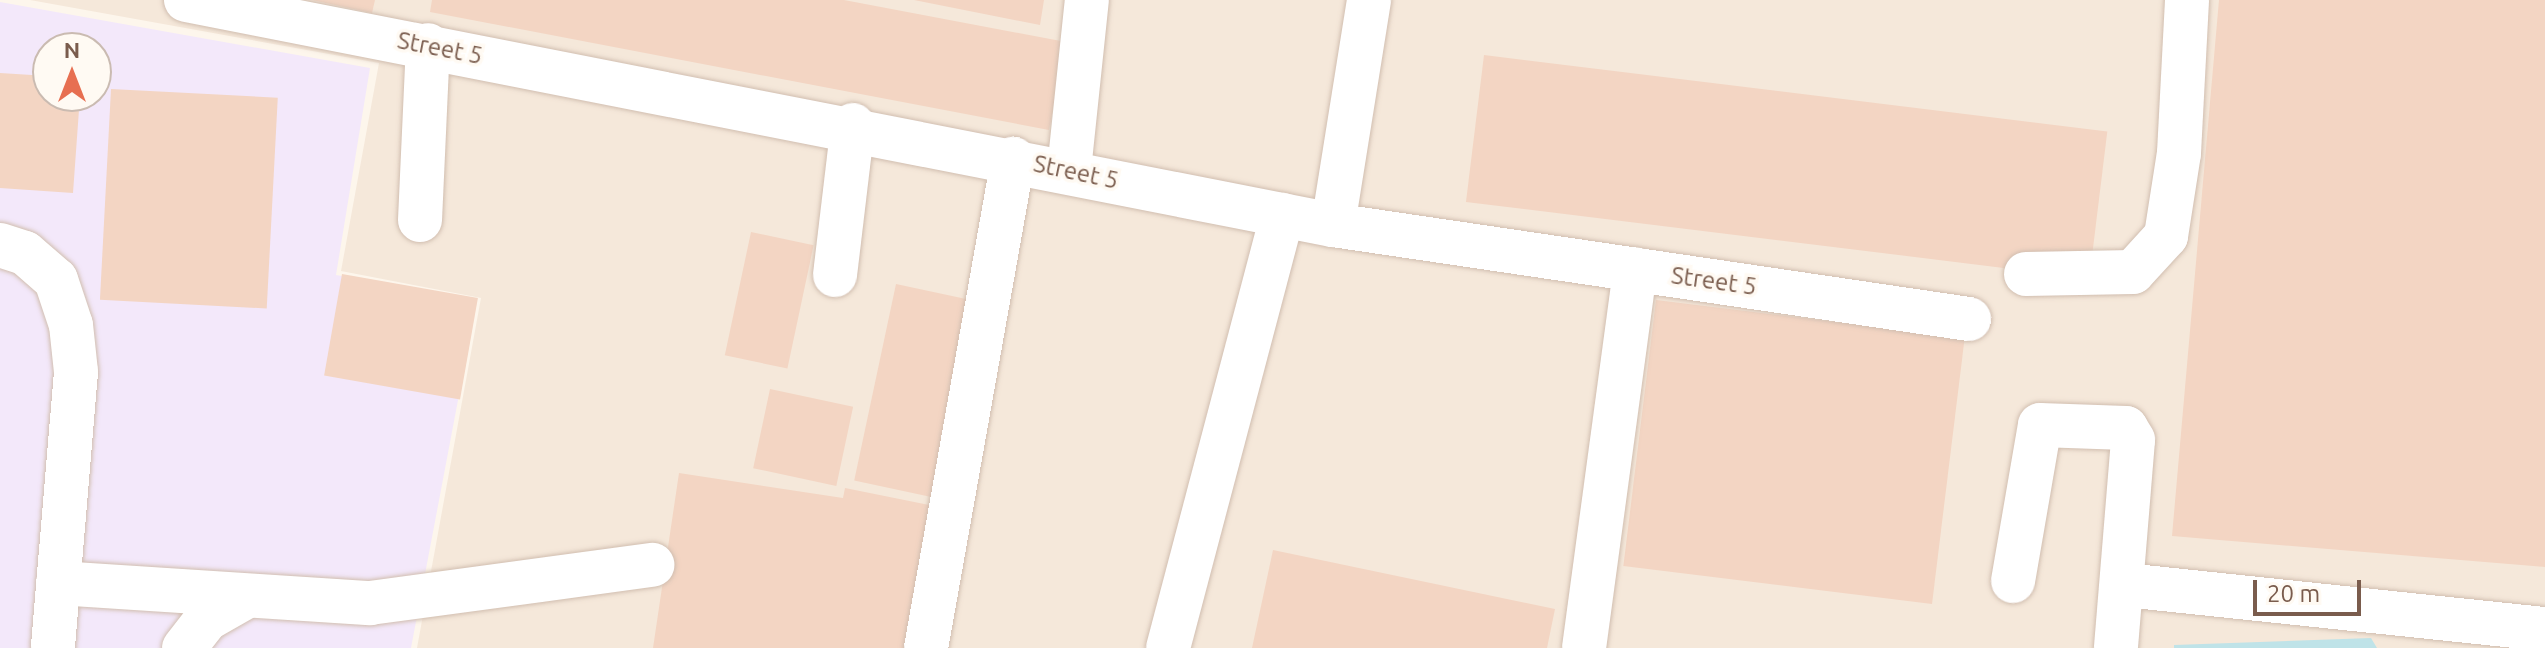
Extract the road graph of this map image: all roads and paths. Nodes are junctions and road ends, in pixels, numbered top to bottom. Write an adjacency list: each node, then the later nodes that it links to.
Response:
1 (186, 0): 5 (street, Street 5)
2 (1087, 0): 8 (street)
3 (1369, 0): 11 (street)
4 (2187, 0): 14 (street)
5 (404, 28): 6 (street, Street 5); 10 (street)
6 (853, 125): 7 (street, Street 5); 15 (street)
7 (1013, 159): 8 (street, Street 5); 25 (street)
8 (1069, 170): 9 (street, Street 5)
9 (1282, 215): 11 (street, Street 5); 26 (street)
10 (420, 220)
11 (1333, 225): 13 (street, Street 5)
12 (0, 245): 19 (street)
13 (1635, 269): 16 (street, Street 5); 27 (street)
14 (2026, 274)
15 (835, 275)
16 (1969, 319)
17 (652, 565): 21 (street)
18 (2013, 581): 20 (street)
19 (58, 583): 21 (street); 23 (street)
20 (2125, 585): 22 (street); 28 (street)
21 (247, 596): 24 (street)
22 (2545, 629)
23 (53, 648)
24 (184, 648)
25 (926, 648)
26 (1168, 648)
27 (1584, 648)
28 (2116, 648)

